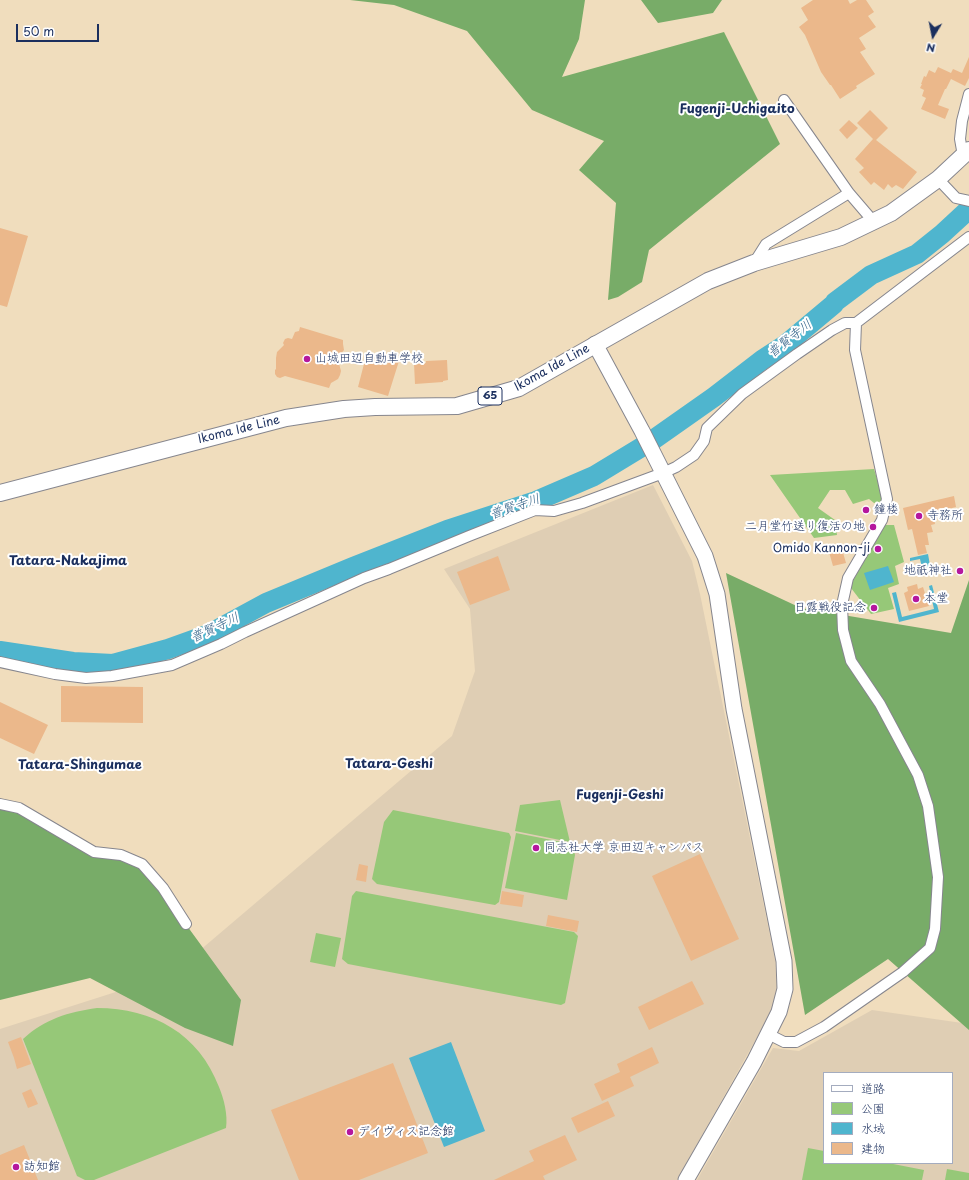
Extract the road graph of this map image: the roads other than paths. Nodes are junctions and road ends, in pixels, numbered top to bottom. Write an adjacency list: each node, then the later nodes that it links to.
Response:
1 (969, 94): 3 (street)
2 (784, 100): 5 (street)
3 (966, 153): 4 (main road, Ikoma Ide Line / 65)
4 (938, 180): 6 (street); 7 (main road, Ikoma Ide Line / 65)
5 (849, 193): 7 (street); 9 (street)
6 (969, 201)
7 (874, 221): 9 (main road, Ikoma Ide Line / 65)
8 (969, 237): 10 (street)
9 (754, 263): 11 (main road, Ikoma Ide Line / 65)
10 (856, 324): 12 (street); 17 (street)
11 (595, 344): 12 (street); 13 (main road, Ikoma Ide Line / 65)
12 (661, 469): 14 (street); 17 (street)
13 (0, 493)
14 (0, 662)
15 (0, 804): 16 (street)
16 (186, 924)
17 (768, 1034): 18 (street)
18 (686, 1180)

